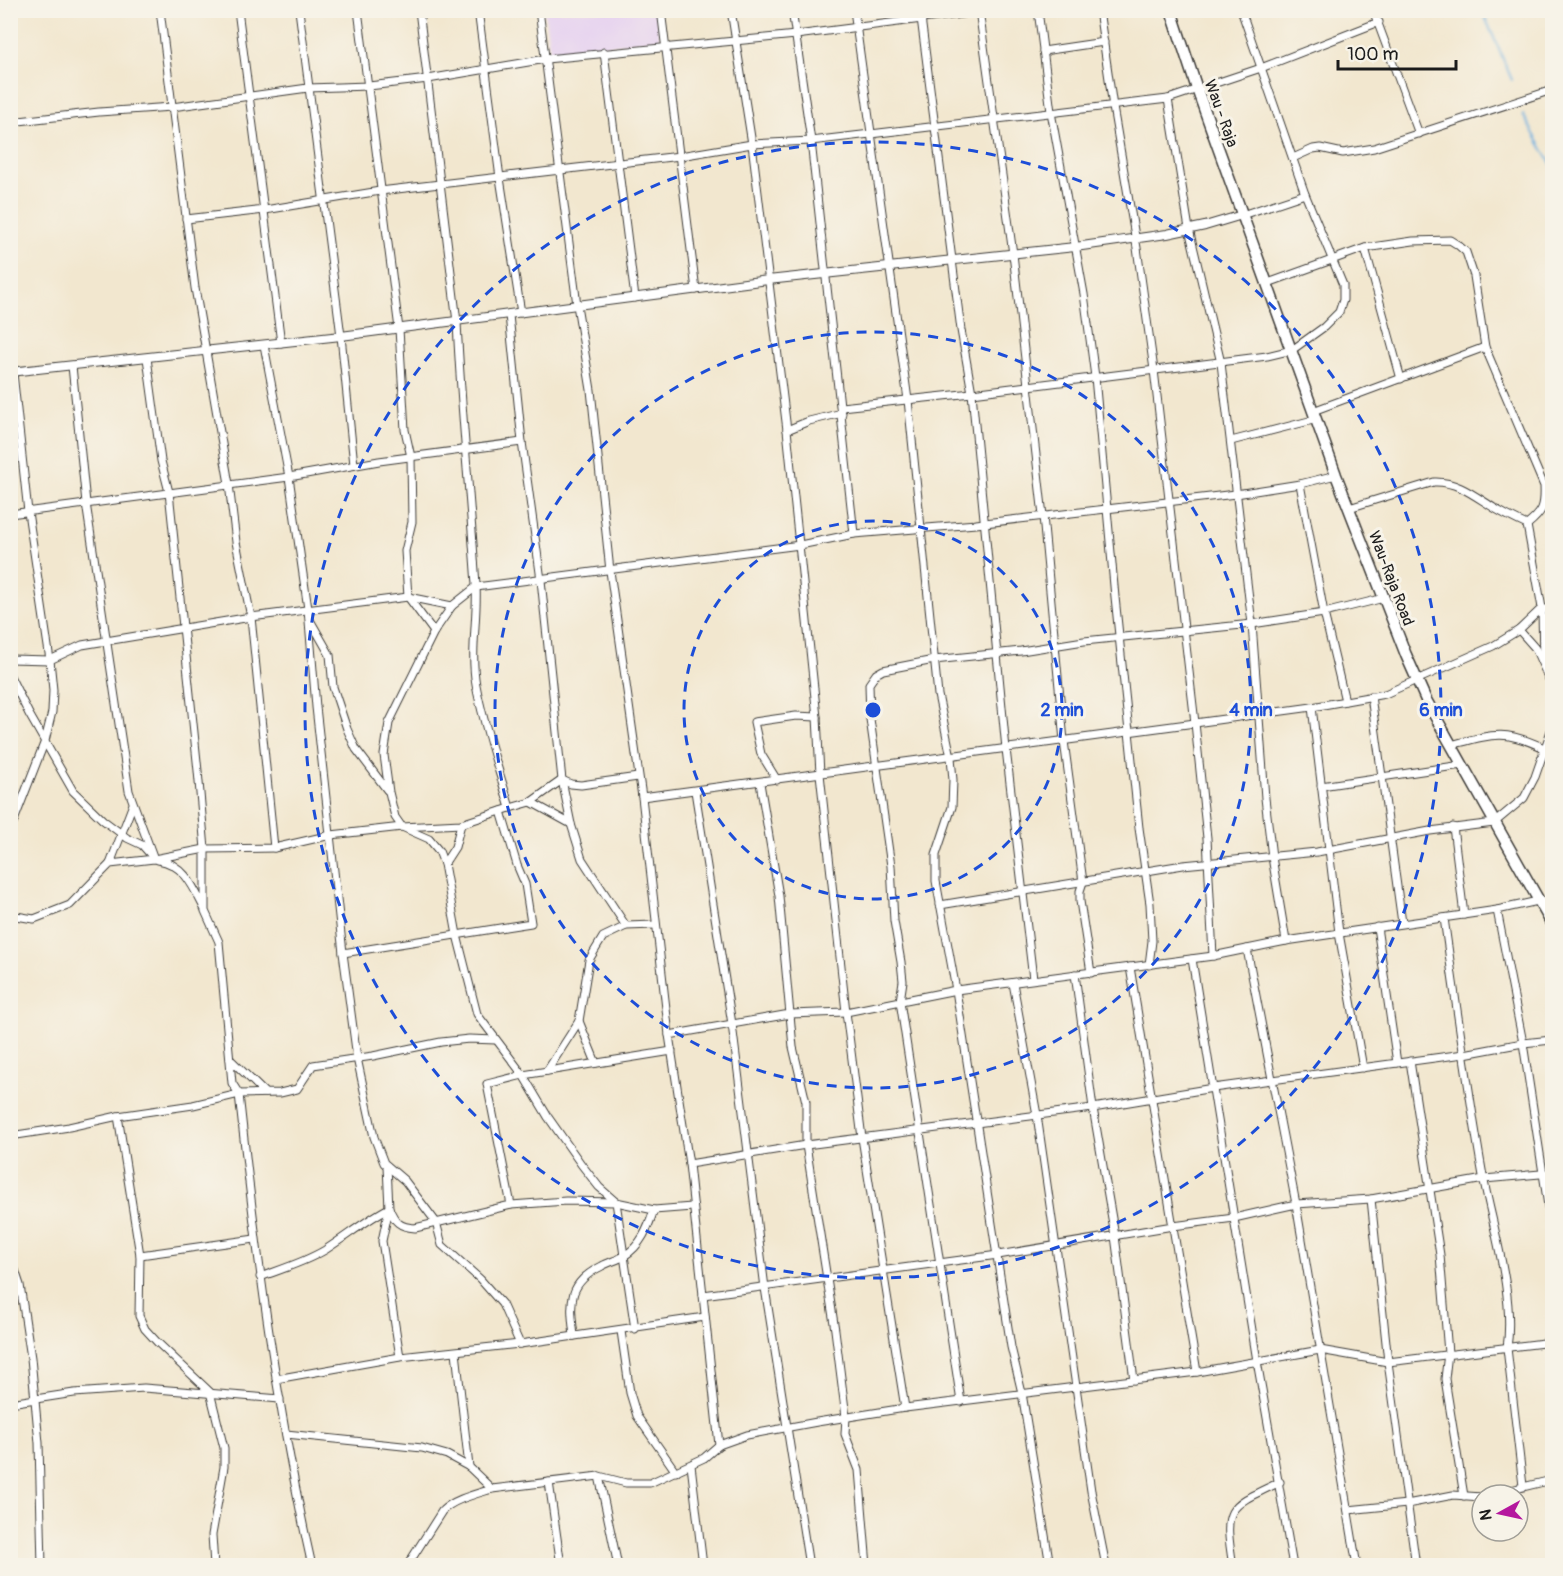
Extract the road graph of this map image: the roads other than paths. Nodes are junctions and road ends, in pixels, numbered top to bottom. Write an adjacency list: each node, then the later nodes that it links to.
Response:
1 (160, 10): 39 (street)
2 (238, 10): 37 (street)
3 (299, 10): 34 (street)
4 (358, 10): 33 (street)
5 (419, 10): 32 (street)
6 (478, 10): 31 (street)
7 (539, 10): 29 (street)
8 (661, 10): 26 (street)
9 (731, 10): 24 (street)
10 (792, 10): 23 (street)
11 (854, 10): 22 (street)
12 (920, 10): 20 (street)
13 (993, 10): 18 (street)
14 (1038, 10): 27 (street)
15 (1099, 10): 25 (street)
16 (1240, 10): 30 (street)
17 (1373, 10): 21 (street)
18 (979, 11): 20 (street); 42 (street)
19 (1173, 11): 35 (main road, Wau - Raja)
20 (921, 20): 22 (street); 44 (street)
21 (1379, 22): 30 (street); 46 (street)
22 (856, 27): 23 (street); 45 (street)
23 (796, 35): 24 (street); 47 (street)
24 (736, 40): 26 (street); 48 (street)
25 (1104, 42): 27 (street); 40 (street)
26 (666, 46): 28 (street); 49 (street)
27 (1043, 51): 41 (street)
28 (604, 52): 29 (street); 51 (street)
29 (546, 59): 31 (street); 52 (street)
30 (1261, 68): 35 (street); 50 (street)
31 (486, 70): 32 (street); 53 (street)
32 (428, 79): 33 (street); 54 (street)
33 (369, 86): 34 (street); 55 (street)
34 (308, 88): 37 (street); 57 (street)
35 (1197, 89): 38 (street); 60 (main road, Wau - Raja)
36 (1552, 90): 46 (street)
37 (249, 97): 39 (street); 58 (street)
38 (1168, 99): 40 (street); 61 (street)
39 (172, 107): 43 (street); 59 (street)
40 (1113, 107): 41 (street); 62 (street)
41 (1051, 112): 42 (street); 63 (street)
42 (994, 118): 44 (street); 65 (street)
43 (10, 122)
44 (934, 125): 45 (street); 67 (street)
45 (872, 133): 47 (street); 68 (street)
46 (1419, 134): 50 (street)
47 (811, 141): 48 (street); 69 (street)
48 (752, 144): 49 (street); 70 (street)
49 (680, 156): 51 (street); 72 (street)
50 (1293, 158): 56 (street)
51 (618, 163): 52 (street); 73 (street)
52 (560, 171): 53 (street); 74 (street)
53 (500, 178): 54 (street); 75 (street)
54 (440, 185): 55 (street); 77 (street)
55 (380, 191): 57 (street); 78 (street)
56 (1305, 194): 60 (street); 66 (street)
57 (323, 200): 58 (street); 79 (street)
58 (265, 210): 59 (street); 80 (street)
59 (186, 219): 85 (street)
60 (1244, 219): 61 (street); 71 (main road, Wau-Raja Road)
61 (1189, 230): 62 (street); 87 (street)
62 (1134, 238): 63 (street); 89 (street)
63 (1075, 247): 65 (street); 91 (street)
64 (1365, 248): 66 (street); 83 (street); 92 (street)
65 (1013, 254): 67 (street); 93 (street)
66 (1333, 260): 71 (street); 84 (street)
67 (953, 261): 68 (street); 94 (street)
68 (890, 268): 69 (street); 95 (street)
69 (825, 275): 70 (street); 96 (street)
70 (768, 280): 72 (street); 98 (street)
71 (1268, 283): 84 (main road, Wau-Raja Road)
72 (696, 290): 73 (street)
73 (635, 298): 74 (street)
74 (577, 305): 75 (street); 122 (street)
75 (521, 313): 76 (street)
76 (509, 315): 77 (street); 100 (street)
77 (457, 322): 78 (street); 101 (street)
78 (399, 329): 79 (street); 102 (street)
79 (341, 336): 80 (street); 103 (street)
80 (281, 343): 82 (street)
81 (10, 345): 90 (street)
82 (264, 345): 85 (street); 105 (street)
83 (1485, 347): 92 (street); 118 (street)
84 (1292, 350): 87 (street); 97 (main road, Wau-Raja Road)
85 (206, 352): 86 (street); 106 (street)
86 (147, 358): 88 (street); 108 (street)
87 (1221, 363): 89 (street); 99 (street)
88 (72, 366): 90 (street); 111 (street)
89 (1154, 370): 91 (street); 110 (street)
90 (12, 372): 114 (street)
91 (1095, 377): 93 (street); 113 (street)
92 (1401, 380): 97 (street)
93 (1028, 385): 94 (street); 116 (street)
94 (972, 393): 95 (street); 117 (street)
95 (908, 400): 96 (street); 119 (street)
96 (842, 410): 98 (street); 120 (street)
97 (1315, 415): 99 (street); 104 (main road, Wau-Raja Road)
98 (787, 430): 121 (street)
99 (1231, 441): 109 (street)
100 (522, 442): 101 (street); 123 (street)
101 (466, 450): 102 (street); 124 (street)
102 (411, 458): 103 (street); 125 (street)
103 (354, 465): 105 (street)
104 (1336, 475): 107 (street); 112 (main road, Wau-Raja Road)
105 (289, 477): 106 (street); 129 (street)
106 (229, 484): 108 (street); 132 (street)
107 (1300, 484): 109 (street); 131 (street)
108 (169, 492): 111 (street); 135 (street)
109 (1236, 494): 110 (street); 134 (street)
110 (1169, 502): 113 (street); 137 (street)
111 (86, 503): 114 (street); 140 (street)
112 (1349, 508): 118 (street); 126 (main road, Wau-Raja Road)
113 (1108, 509): 116 (street); 139 (street)
114 (28, 512): 115 (street); 144 (street)
115 (10, 514)
116 (1043, 516): 117 (street); 141 (street)
117 (984, 523): 119 (street); 142 (street)
118 (1527, 525): 128 (street)
119 (920, 529): 120 (street); 145 (street)
120 (855, 534): 121 (street)
121 (800, 545): 122 (street); 154 (street)
122 (610, 571): 123 (street); 168 (street)
123 (541, 580): 124 (street); 169 (street)
124 (476, 587): 127 (street); 178 (street)
125 (408, 597): 127 (street); 129 (street); 138 (street)
126 (1384, 598): 131 (street); 148 (main road, Wau-Raja Road)
127 (452, 606): 138 (street)
128 (1542, 608): 130 (street); 136 (street); 146 (street)
129 (308, 609): 132 (street); 133 (street)
130 (1552, 611)
131 (1324, 613): 134 (street); 151 (street)
132 (251, 617): 135 (street); 189 (street)
133 (309, 618): 174 (street); 187 (street)
134 (1252, 624): 137 (street); 153 (street)
135 (183, 628): 140 (street); 190 (street)
136 (1519, 630): 146 (street); 148 (street)
137 (1183, 631): 139 (street); 155 (street)
138 (434, 632): 174 (street)
139 (1119, 636): 141 (street); 157 (street)
140 (106, 642): 144 (street); 177 (street)
141 (1055, 646): 142 (street); 159 (street)
142 (998, 654): 145 (street); 162 (street)
143 (10, 658): 144 (street)
144 (50, 660): 158 (street)
145 (934, 660): 163 (street); 165 (street)
146 (1543, 664): 149 (street)
147 (10, 676): 158 (street)
148 (1416, 681): 150 (street); 160 (main road, Wau-Raja Road)
149 (1552, 686)
150 (1371, 696): 151 (street); 167 (street)
151 (1345, 701): 152 (street)
152 (1312, 707): 153 (street); 172 (street)
153 (1260, 714): 155 (street); 192 (street)
154 (817, 717): 166 (street); 170 (street)
155 (1195, 723): 157 (street); 196 (street)
156 (1552, 728): 161 (street)
157 (1130, 732): 159 (street); 197 (street)
158 (45, 741): 185 (street); 186 (street)
159 (1064, 741): 162 (street); 198 (street)
160 (1451, 746): 161 (street); 164 (main road, Wau-Raja Road)
161 (1544, 748): 180 (street)
162 (1006, 749): 163 (street); 199 (street)
163 (951, 757): 165 (street); 201 (street)
164 (1462, 765): 167 (street); 180 (main road, Wau-Raja Road)
165 (877, 767): 166 (street); 226 (street)
166 (820, 774): 170 (street); 227 (street)
167 (1382, 776): 172 (street); 188 (street)
168 (638, 777): 169 (street); 175 (street)
169 (562, 780): 176 (street); 182 (street)
170 (777, 780): 171 (street)
171 (760, 783): 173 (street); 228 (street)
172 (1321, 786): 191 (street)
173 (695, 791): 175 (street); 230 (street)
174 (389, 792): 183 (street)
175 (642, 797): 209 (street)
176 (531, 802): 178 (street); 182 (street)
177 (133, 804): 186 (street); 193 (street)
178 (510, 808): 179 (street)
179 (501, 811): 181 (street); 213 (street)
180 (1494, 823): 184 (street); 200 (main road, Wau-Raja Road)
181 (461, 824): 183 (street); 195 (street)
182 (571, 824): 210 (street)
183 (402, 827): 187 (street); 195 (street)
184 (1452, 827): 188 (street); 205 (street)
185 (11, 828)
186 (121, 834): 193 (street); 194 (street)
187 (331, 836): 189 (street); 216 (street)
188 (1389, 839): 191 (street); 207 (street)
189 (274, 848): 190 (street)
190 (205, 849): 193 (street); 203 (street)
191 (1329, 849): 192 (street); 212 (street)
192 (1272, 857): 196 (street); 214 (street)
193 (154, 859): 194 (street); 203 (street)
194 (110, 864): 204 (street)
195 (444, 864): 213 (street)
196 (1208, 864): 197 (street); 217 (street)
197 (1145, 870): 198 (street); 219 (street)
198 (1083, 882): 199 (street); 221 (street)
199 (1022, 892): 201 (street); 223 (street)
200 (1538, 901): 202 (street); 208 (main road, Wau-Raja Road)
201 (940, 904): 225 (street)
202 (1497, 910): 205 (street); 234 (street)
203 (205, 911): 238 (street)
204 (10, 915)
205 (1464, 915): 206 (street)
206 (1444, 918): 207 (street); 236 (street)
207 (1402, 923): 211 (street)
208 (1552, 924)
209 (655, 925): 210 (street); 231 (street)
210 (626, 926): 229 (street)
211 (1377, 927): 212 (street); 241 (street)
212 (1339, 933): 214 (street); 242 (street)
213 (457, 935): 216 (street); 232 (street)
214 (1286, 941): 215 (street)
215 (1247, 949): 217 (street); 245 (street)
216 (343, 953): 237 (street)
217 (1213, 956): 218 (street)
218 (1192, 958): 219 (street); 246 (street)
219 (1149, 965): 220 (street)
220 (1130, 967): 221 (street); 249 (street)
221 (1090, 973): 222 (street)
222 (1075, 974): 223 (street); 250 (street)
223 (1033, 980): 224 (street)
224 (1013, 983): 225 (street); 251 (street)
225 (956, 990): 226 (street); 253 (street)
226 (900, 1001): 227 (street); 254 (street)
227 (846, 1012): 228 (street); 256 (street)
228 (790, 1014): 230 (street); 257 (street)
229 (579, 1020): 240 (street); 243 (street)
230 (732, 1024): 231 (street); 258 (street)
231 (669, 1035): 235 (street)
232 (496, 1040): 237 (street); 244 (street)
233 (1552, 1040): 234 (street)
234 (1523, 1043): 236 (street); 261 (street)
235 (672, 1051): 240 (street); 259 (street)
236 (1464, 1054): 239 (street); 262 (street)
237 (357, 1058): 247 (street); 260 (street)
238 (230, 1059): 247 (street); 248 (street)
239 (1410, 1061): 241 (street); 263 (street)
240 (597, 1063): 243 (street)
241 (1397, 1063): 242 (street)
242 (1363, 1068): 245 (street)
243 (547, 1071): 244 (street)
244 (523, 1075): 265 (street); 267 (street)
245 (1271, 1080): 246 (street); 266 (street)
246 (1213, 1088): 249 (street); 271 (street)
247 (265, 1093): 248 (street)
248 (239, 1094): 252 (street); 276 (street)
249 (1152, 1099): 250 (street); 273 (street)
250 (1093, 1108): 251 (street); 275 (street)
251 (1037, 1115): 253 (street); 277 (street)
252 (118, 1116): 255 (street); 278 (street)
253 (976, 1122): 254 (street); 279 (street)
254 (920, 1130): 256 (street); 281 (street)
255 (10, 1136)
256 (862, 1138): 257 (street); 283 (street)
257 (806, 1145): 258 (street); 285 (street)
258 (748, 1154): 259 (street); 286 (street)
259 (688, 1164): 268 (street)
260 (387, 1166): 269 (street); 272 (street)
261 (1548, 1174): 262 (street); 274 (street)
262 (1484, 1179): 263 (street); 294 (street)
263 (1429, 1188): 264 (street); 297 (street)
264 (1371, 1198): 266 (street); 300 (street)
265 (616, 1202): 267 (street); 270 (street); 280 (street)
266 (1296, 1204): 271 (street); 295 (street)
267 (511, 1205): 272 (street)
268 (692, 1207): 270 (street); 287 (street)
269 (389, 1208): 272 (street); 284 (street); 298 (street)
270 (654, 1210): 280 (street)
271 (1234, 1218): 273 (street); 299 (street)
272 (436, 1222): 293 (street)
273 (1173, 1226): 275 (street); 301 (street)
274 (1552, 1232)
275 (1114, 1236): 277 (street); 303 (street)
276 (255, 1239): 278 (street); 284 (street)
277 (1056, 1245): 279 (street); 304 (street)
278 (140, 1255): 305 (street)
279 (998, 1255): 281 (street); 306 (street)
280 (625, 1256): 289 (street); 291 (street)
281 (940, 1263): 283 (street); 309 (street)
282 (10, 1267): 307 (street)
283 (883, 1271): 285 (street); 311 (street)
284 (260, 1277): 302 (street)
285 (826, 1279): 286 (street); 312 (street)
286 (765, 1288): 287 (street); 313 (street)
287 (703, 1295): 288 (street)
288 (705, 1317): 289 (street); 315 (street)
289 (635, 1329): 290 (street)
290 (621, 1331): 291 (street); 318 (street)
291 (574, 1336): 293 (street)
292 (1552, 1342): 294 (street)
293 (520, 1344): 296 (street)
294 (1507, 1348): 297 (street); 323 (street)
295 (1320, 1350): 299 (street); 300 (street); 329 (street)
296 (456, 1352): 298 (street); 317 (street)
297 (1448, 1353): 300 (street); 326 (street)
298 (400, 1357): 302 (street)
299 (1257, 1361): 301 (street); 322 (street)
300 (1389, 1362): 328 (street)
301 (1197, 1372): 303 (street)
302 (276, 1379): 308 (street)
303 (1134, 1380): 304 (street)
304 (1077, 1386): 306 (street); 340 (street)
305 (210, 1392): 307 (street); 308 (street); 331 (street)
306 (1022, 1393): 309 (street); 339 (street)
307 (36, 1399): 310 (street); 330 (street)
308 (280, 1399): 314 (street)
309 (961, 1402): 311 (street)
310 (10, 1403)
311 (905, 1408): 312 (street)
312 (846, 1417): 313 (street); 338 (street)
313 (787, 1428): 315 (street); 337 (street)
314 (286, 1434): 317 (street); 332 (street)
315 (719, 1445): 316 (street)
316 (691, 1465): 318 (street); 336 (street)
317 (469, 1467): 325 (street)
318 (676, 1472): 319 (street)
319 (599, 1476): 321 (street); 335 (street)
320 (1552, 1480): 324 (street)
321 (549, 1482): 325 (street); 334 (street)
322 (1280, 1482): 341 (street); 342 (street)
323 (1523, 1483)
324 (1530, 1485)
325 (492, 1489): 333 (street)
326 (1464, 1496): 327 (street); 328 (street)
327 (1470, 1496)
328 (1407, 1504): 329 (street); 344 (street)
329 (1348, 1510): 343 (street)
330 (42, 1566)
331 (213, 1566)
332 (312, 1566)
333 (407, 1566)
334 (561, 1566)
335 (618, 1566)
336 (703, 1566)
337 (809, 1566)
338 (867, 1566)
339 (1050, 1566)
340 (1106, 1566)
341 (1233, 1566)
342 (1293, 1566)
343 (1357, 1566)
344 (1416, 1566)

